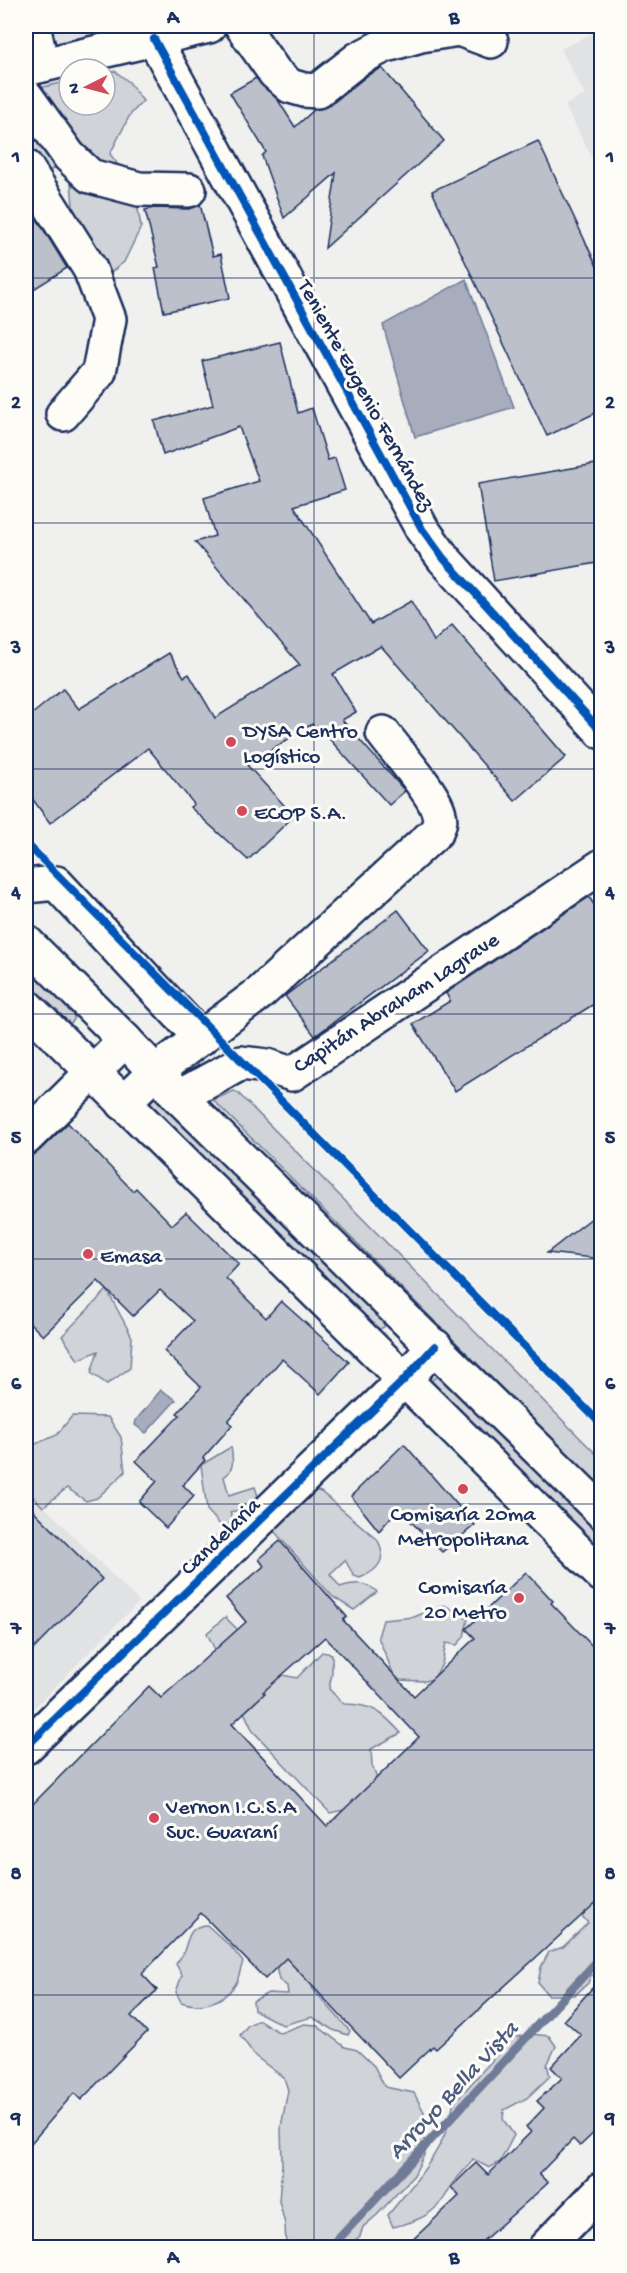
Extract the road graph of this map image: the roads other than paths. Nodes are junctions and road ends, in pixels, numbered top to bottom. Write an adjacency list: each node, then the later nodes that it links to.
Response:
1 (33, 26): 6 (main road)
2 (209, 26): 4 (main road)
3 (242, 26): 5 (main road)
4 (154, 39): 6 (main road); 11 (main road, Teniente Eugenio Fernández)
5 (491, 41)
6 (34, 67)
7 (26, 96): 9 (main road)
8 (26, 168): 10 (main road)
9 (189, 190)
10 (63, 414)
11 (602, 732)
12 (383, 733): 17 (main road)
13 (602, 866): 21 (main road, Capitán Abraham Lagrave)
14 (26, 886): 17 (main road)
15 (26, 942): 18 (main road)
16 (26, 1006): 20 (main road)
17 (201, 1038): 19 (main road)
18 (125, 1040): 19 (main road); 20 (main road)
19 (155, 1072): 21 (main road); 22 (main road)
20 (93, 1073): 22 (main road); 23 (main road)
21 (179, 1097): 24 (main road)
22 (123, 1103): 25 (main road)
23 (26, 1138)
24 (435, 1346): 25 (main road, Candelaria); 26 (main road)
25 (404, 1380): 27 (main road); 28 (main road, Candelaria)
26 (602, 1512)
27 (602, 1575)
28 (26, 1747)
29 (602, 2189): 30 (main road)
30 (545, 2247)

